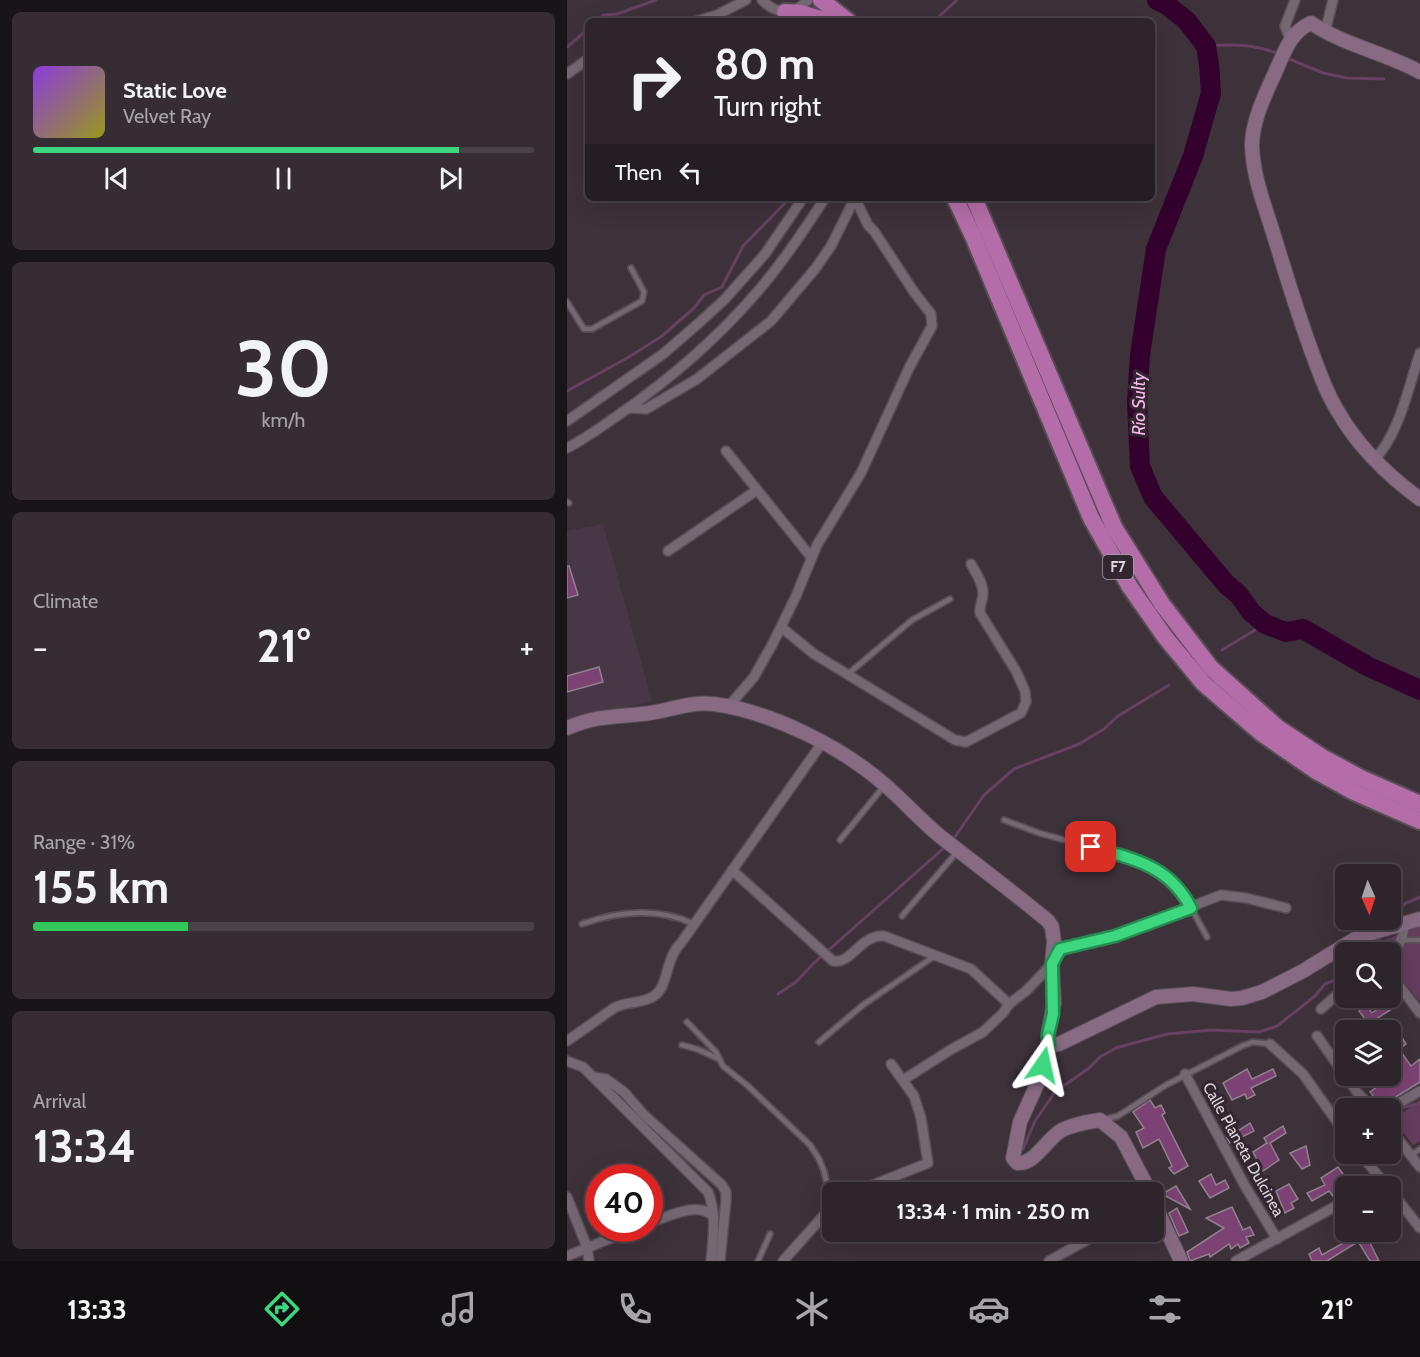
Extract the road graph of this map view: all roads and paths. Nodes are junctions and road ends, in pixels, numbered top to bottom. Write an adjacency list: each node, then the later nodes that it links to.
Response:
1 (746, 0): 8 (street)
2 (762, 0): 6 (street)
3 (821, 0): 7 (highway)
4 (1295, 0): 10 (street)
5 (1333, 0): 9 (street)
6 (798, 4): 7 (highway)
7 (832, 15)
8 (707, 18)
9 (1325, 32): 10 (street); 12 (street)
10 (1286, 49): 27 (street)
11 (585, 61): 13 (street)
12 (1420, 72)
13 (567, 74)
14 (801, 201): 24 (street)
15 (823, 201): 23 (street)
16 (854, 201): 23 (street)
17 (856, 201): 31 (street)
18 (956, 201): 42 (highway, F7)
19 (974, 201): 40 (highway, F7)
20 (631, 268): 21 (lane)
21 (567, 302)
22 (1420, 353): 27 (street)
23 (629, 408): 25 (street)
24 (567, 421)
25 (567, 448)
26 (726, 451): 28 (street)
27 (1374, 460): 29 (street)
28 (757, 490): 30 (street); 31 (street)
29 (1420, 499)
30 (668, 551)
31 (811, 557): 34 (street)
32 (971, 564): 35 (street)
33 (950, 599): 35 (lane)
34 (781, 627): 35 (street); 36 (street)
35 (847, 674)
36 (728, 706): 37 (street); 38 (street)
37 (567, 728)
38 (822, 743): 39 (street); 45 (street)
39 (885, 785): 43 (lane); 44 (street)
40 (1420, 804)
41 (1004, 820): 46 (lane)
42 (1420, 821)
43 (840, 840)
44 (958, 850): 48 (lane); 57 (street)
45 (732, 870): 52 (street); 56 (street)
46 (1191, 908): 47 (street); 53 (lane); 57 (street)
47 (1286, 908)
48 (902, 916)
49 (1420, 919): 50 (street)
50 (1405, 923): 54 (street); 69 (street)
51 (582, 924): 52 (lane)
52 (694, 924): 65 (street)
53 (1207, 938)
54 (1401, 940): 55 (lane)
55 (1420, 940)
56 (936, 956): 60 (street); 66 (lane)
57 (1052, 964): 60 (street); 69 (street)
58 (1401, 988): 62 (street)
59 (1335, 996): 61 (street)
60 (1009, 1004): 75 (street)
61 (1321, 1009)
62 (1420, 1013)
63 (687, 1022): 70 (lane)
64 (1317, 1036): 77 (street)
65 (567, 1041)
66 (819, 1042)
67 (1270, 1044): 73 (lane); 79 (street)
68 (682, 1046): 70 (lane)
69 (1049, 1046): 80 (street)
70 (719, 1059): 88 (lane)
71 (567, 1061): 74 (street)
72 (891, 1064): 75 (street)
73 (1185, 1074): 80 (lane); 101 (street, Calle Planeta Dulcinea)
74 (593, 1077): 86 (street); 91 (street)
75 (903, 1080): 89 (street)
76 (1420, 1091): 78 (street)
77 (1363, 1098)
78 (1401, 1102)
79 (1335, 1119)
80 (1100, 1120): 90 (street)
81 (1401, 1142): 83 (street)
82 (1420, 1149): 83 (lane)
83 (1411, 1155): 85 (street)
84 (1369, 1164): 87 (street)
85 (1420, 1167)
86 (707, 1172): 91 (street); 108 (street)
87 (1379, 1176)
88 (827, 1182)
89 (879, 1182)
90 (1145, 1182)
91 (708, 1192): 96 (street)
92 (567, 1197): 104 (street)
93 (1401, 1204): 99 (street)
94 (1335, 1206): 101 (street)
95 (822, 1217): 110 (street)
96 (714, 1218): 97 (street); 107 (street)
97 (663, 1219)
98 (1164, 1222): 112 (street)
99 (1420, 1228)
100 (770, 1234): 109 (lane)
101 (1277, 1239): 113 (street)
102 (600, 1242): 104 (street)
103 (1083, 1242): 111 (street)
104 (587, 1247): 105 (street); 106 (street)
105 (567, 1256)
106 (589, 1261)
107 (711, 1261)
108 (720, 1261)
109 (758, 1261)
110 (783, 1261)
111 (1049, 1261)
112 (1182, 1261)
113 (1236, 1261)

